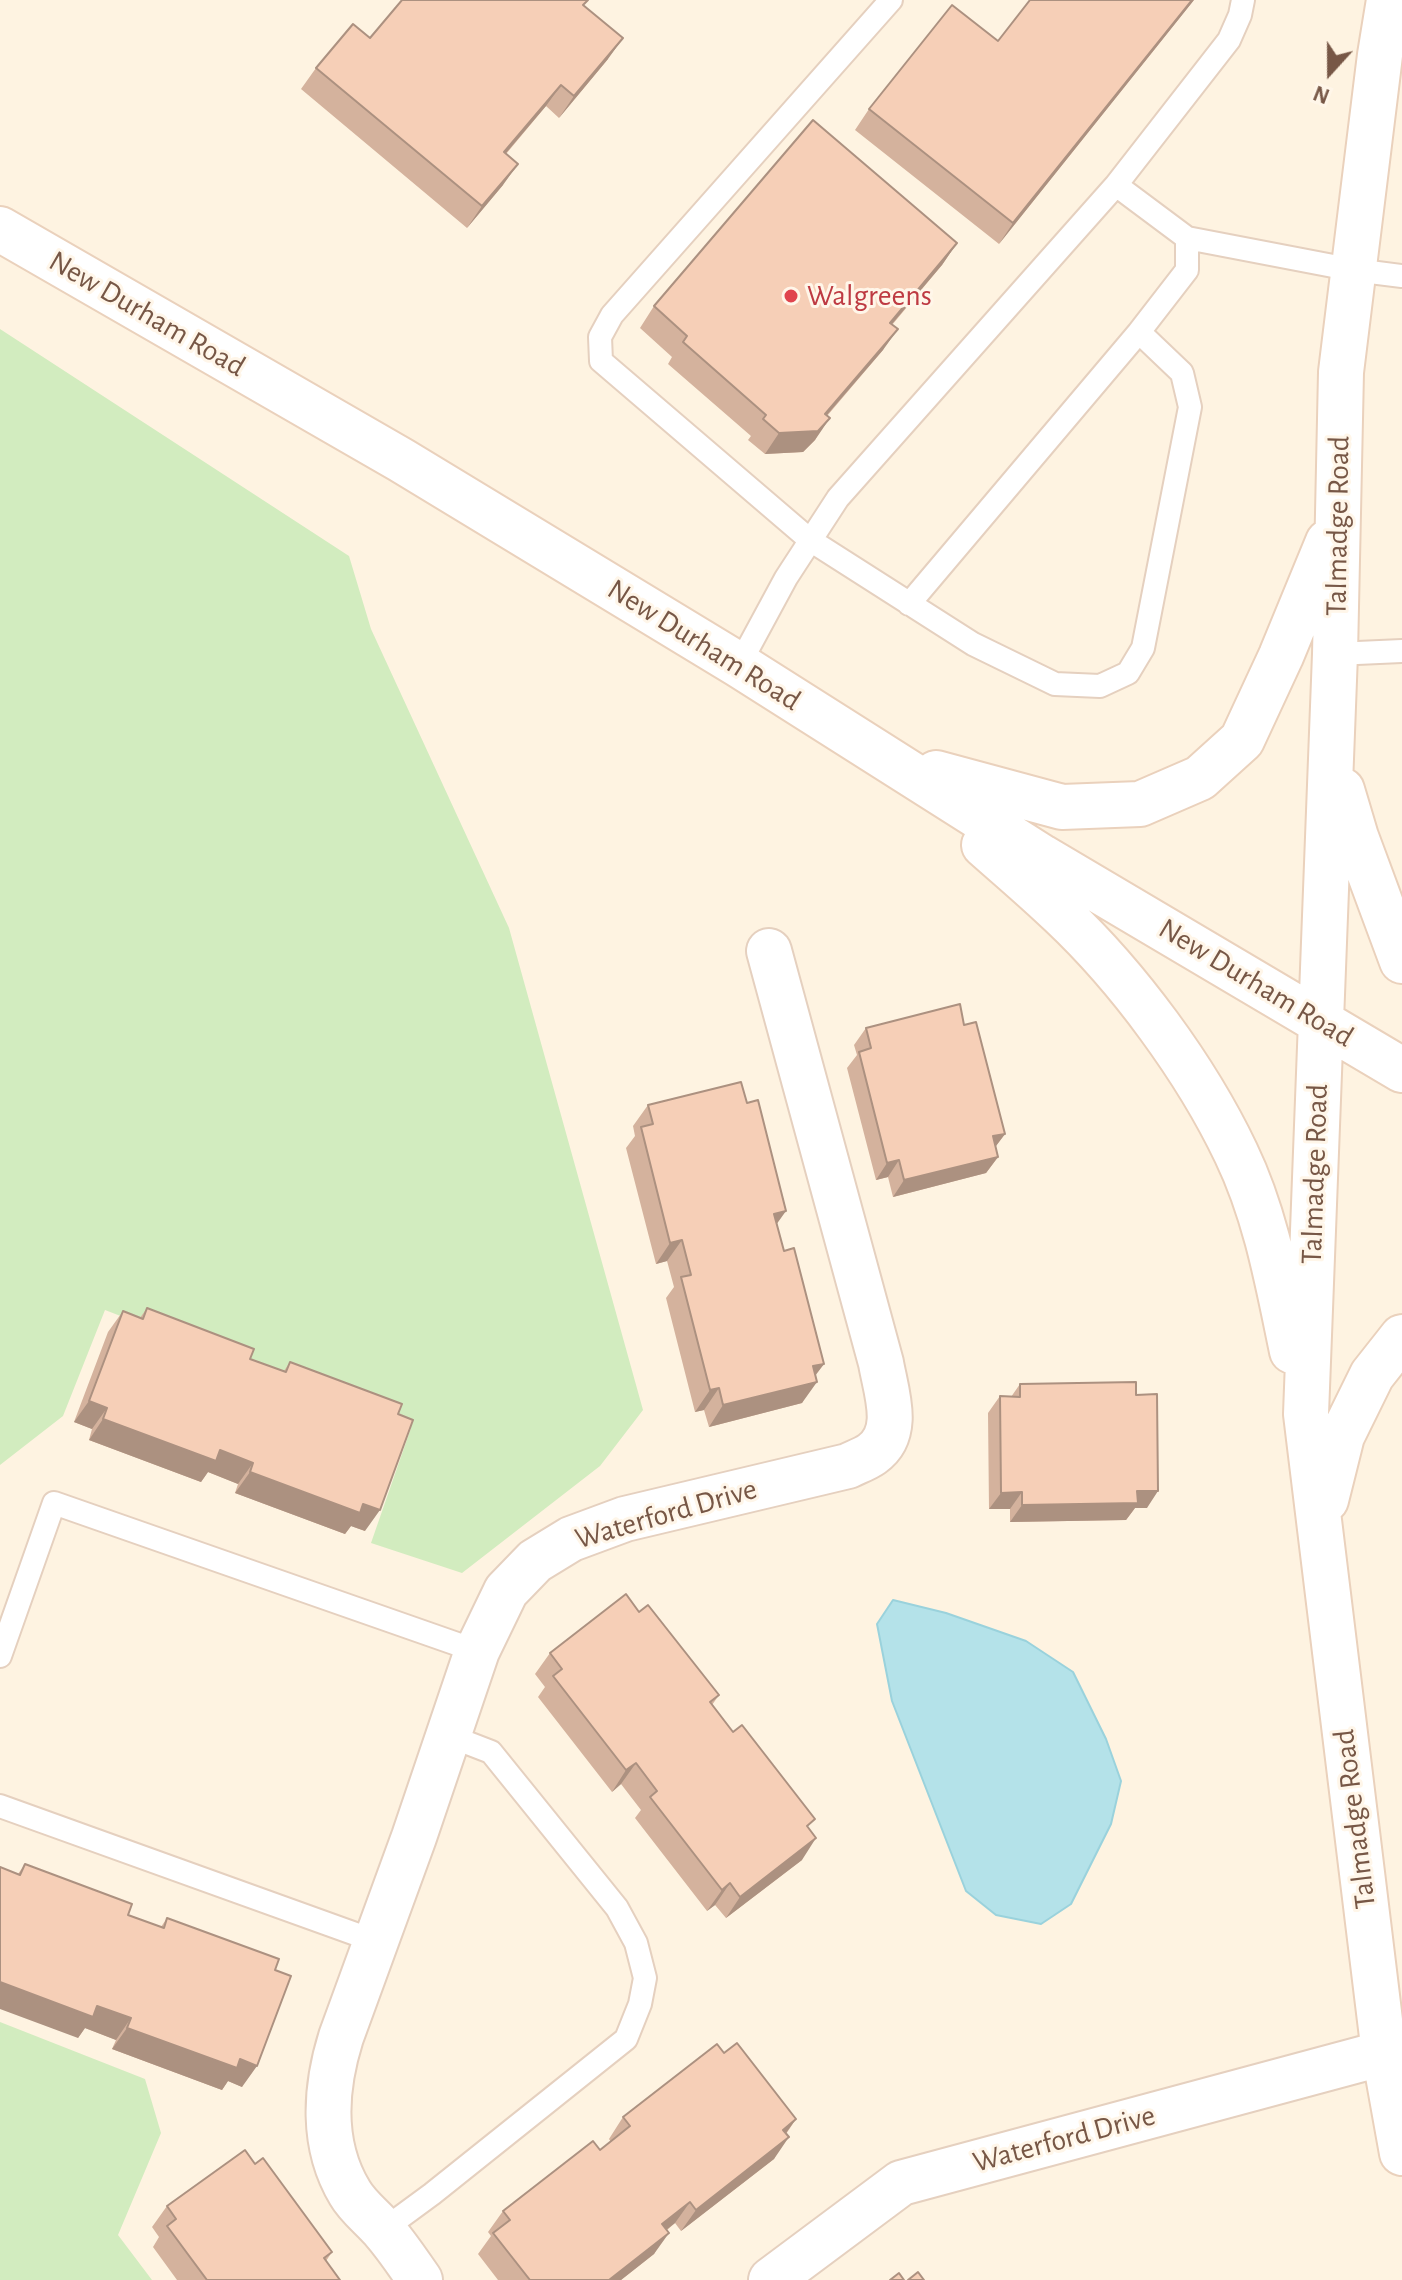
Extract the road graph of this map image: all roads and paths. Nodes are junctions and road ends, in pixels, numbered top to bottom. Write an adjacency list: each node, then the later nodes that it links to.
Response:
1 (891, 0): 11 (lane)
2 (1243, 0): 4 (lane)
3 (1389, 0): 7 (street, Talmadge Road)
4 (1116, 185): 6 (lane); 11 (lane)
5 (0, 229): 15 (street, New Durham Road)
6 (1187, 238): 7 (lane); 9 (lane)
7 (1354, 270): 8 (lane); 10 (street, Talmadge Road)
8 (1402, 276)
9 (1139, 332): 12 (lane); 12 (lane)
10 (1338, 517): 14 (street, Talmadge Road); 16 (street)
11 (810, 540): 12 (lane); 15 (lane)
12 (909, 604)
13 (1402, 651): 14 (lane)
14 (1335, 654): 17 (street, Talmadge Road)
15 (739, 665): 16 (street, New Durham Road)
16 (883, 756): 20 (street, New Durham Road); 23 (street)
17 (1331, 756): 19 (street); 20 (street, Talmadge Road)
18 (769, 951): 25 (street, Waterford Drive)
19 (1402, 961)
20 (1322, 1021): 21 (street, New Durham Road); 23 (street, Talmadge Road)
21 (1402, 1070)
22 (1402, 1337): 24 (street)
23 (1306, 1414): 24 (street, Talmadge Road)
24 (1320, 1526): 30 (street, Talmadge Road)
25 (477, 1651): 26 (lane); 27 (street, Waterford Drive)
26 (0, 1656)
27 (447, 1735): 29 (street, Waterford Drive); 32 (lane)
28 (0, 1806): 29 (lane)
29 (375, 1941): 32 (street, Waterford Drive)
30 (1384, 2053): 31 (street, Talmadge Road); 34 (street, Waterford Drive)
31 (1402, 2153)
32 (383, 2230): 33 (street, Waterford Drive)
33 (420, 2280)
34 (771, 2280)

